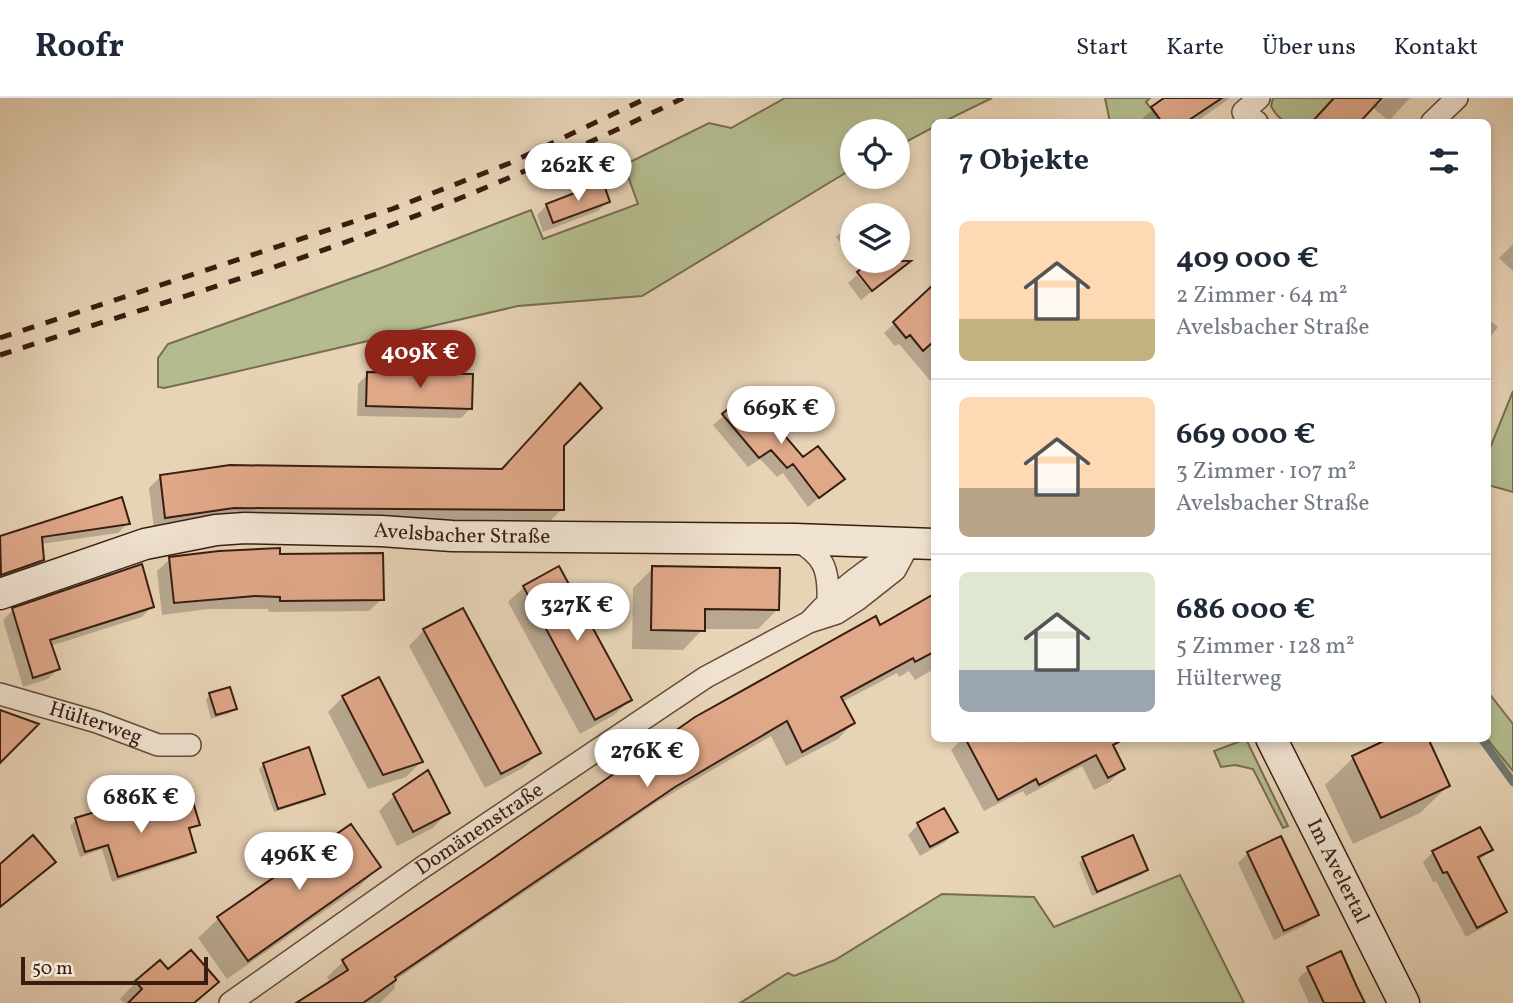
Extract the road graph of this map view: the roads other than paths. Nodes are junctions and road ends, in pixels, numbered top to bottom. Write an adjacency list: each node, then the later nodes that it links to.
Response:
1 (1259, 98): 3 (street)
2 (1457, 98): 4 (street)
3 (1253, 119)
4 (1435, 119)
5 (795, 539): 6 (main road, Avelsbacher Straße); 7 (main road, Avelsbacher Straße); 8 (street)
6 (922, 544): 8 (street, Domänenstraße); 9 (street, Domänenstraße)
7 (0, 594)
8 (828, 601): 9 (street, Domänenstraße)
9 (809, 622): 13 (street, Domänenstraße)
10 (0, 694): 12 (street, Hülterweg)
11 (1273, 742): 14 (main road, Im Avelertal)
12 (190, 745)
13 (230, 1003)
14 (1404, 1003)

